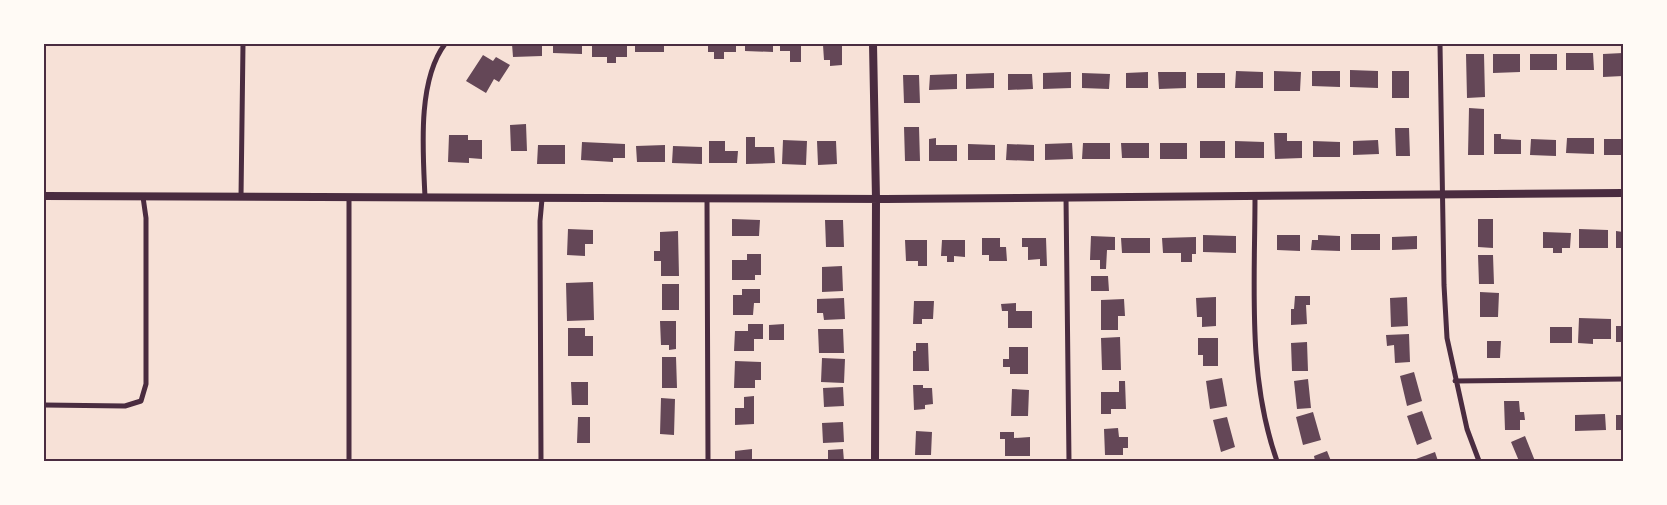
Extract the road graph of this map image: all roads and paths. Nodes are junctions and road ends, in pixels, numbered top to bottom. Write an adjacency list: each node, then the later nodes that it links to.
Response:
1 (243, 44): 9 (street)
2 (445, 44): 10 (street)
3 (873, 44): 16 (street)
4 (1440, 44): 6 (street)
5 (1623, 193): 6 (street)
6 (1442, 195): 11 (street); 18 (street)
7 (44, 196): 8 (street)
8 (143, 197): 9 (street); 19 (street)
9 (241, 197): 12 (street)
10 (425, 197): 12 (street); 14 (street)
11 (1255, 197): 13 (street); 25 (street)
12 (349, 198): 20 (street)
13 (1066, 198): 16 (street); 24 (street)
14 (542, 199): 15 (street); 21 (street)
15 (707, 200): 16 (street); 22 (street)
16 (876, 200): 23 (street)
17 (1623, 379): 18 (street)
18 (1455, 380): 26 (street)
19 (44, 405)
20 (349, 461)
21 (541, 461)
22 (708, 461)
23 (875, 461)
24 (1069, 461)
25 (1277, 461)
26 (1479, 461)

